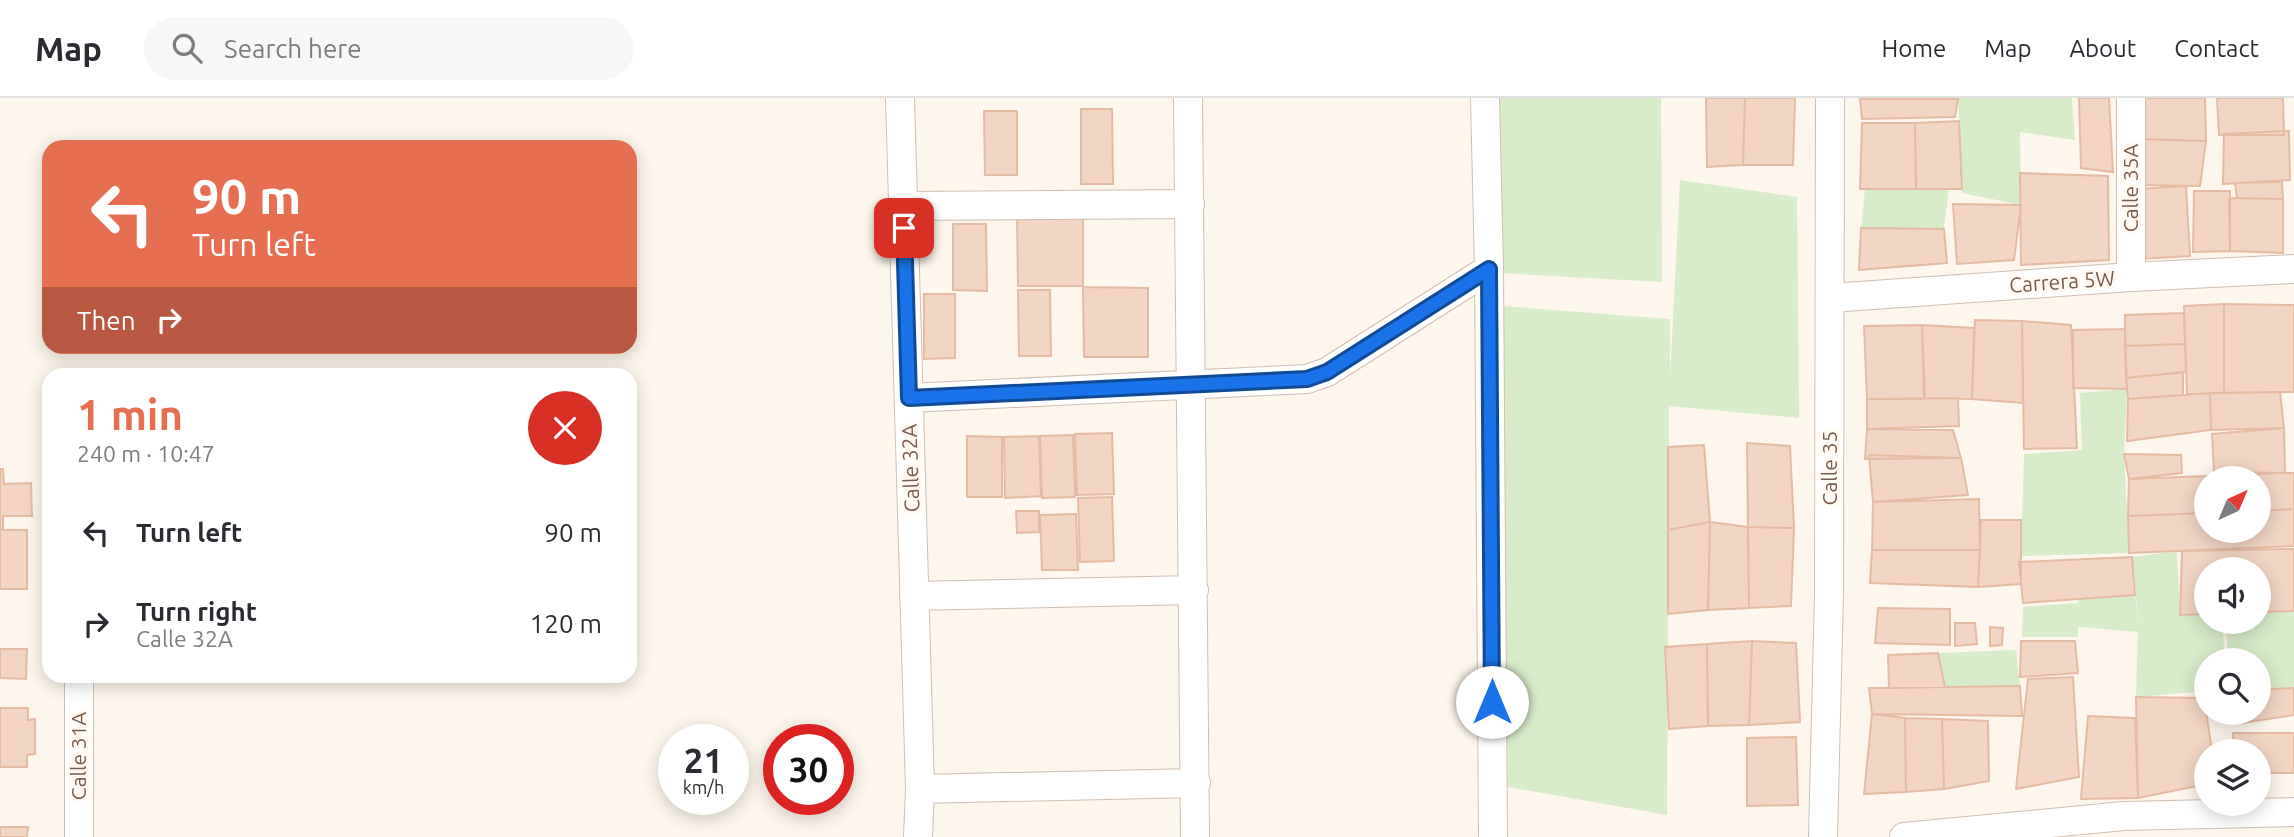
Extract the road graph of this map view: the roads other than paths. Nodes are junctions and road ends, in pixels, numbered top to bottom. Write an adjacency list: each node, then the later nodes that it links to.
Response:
1 (900, 98): 7 (street, Calle 32A)
2 (1188, 98): 6 (street)
3 (1485, 98): 8 (street)
4 (1830, 98): 11 (street, Calle 35)
5 (2131, 98): 10 (street, Calle 35A)
6 (1190, 204): 7 (street); 12 (street)
7 (903, 206): 13 (street, Calle 32A)
8 (1489, 269): 12 (street); 24 (street)
9 (2294, 269): 10 (street, Carrera 5W)
10 (2131, 277): 11 (street, Carrera 5W)
11 (1830, 298): 25 (street, Calle 35)
12 (1192, 384): 13 (street); 14 (street)
13 (909, 398): 15 (street, Calle 32A)
14 (1194, 590): 15 (street); 17 (street)
15 (914, 596): 18 (street, Calle 32A)
16 (79, 683): 21 (street, Calle 31A)
17 (1196, 783): 18 (street); 23 (street)
18 (920, 789): 22 (street, Calle 32A)
19 (2294, 812): 20 (street)
20 (2124, 827): 26 (street)
21 (79, 837)
22 (918, 837)
23 (1195, 837)
24 (1493, 837)
25 (1823, 837)
26 (1904, 837)

